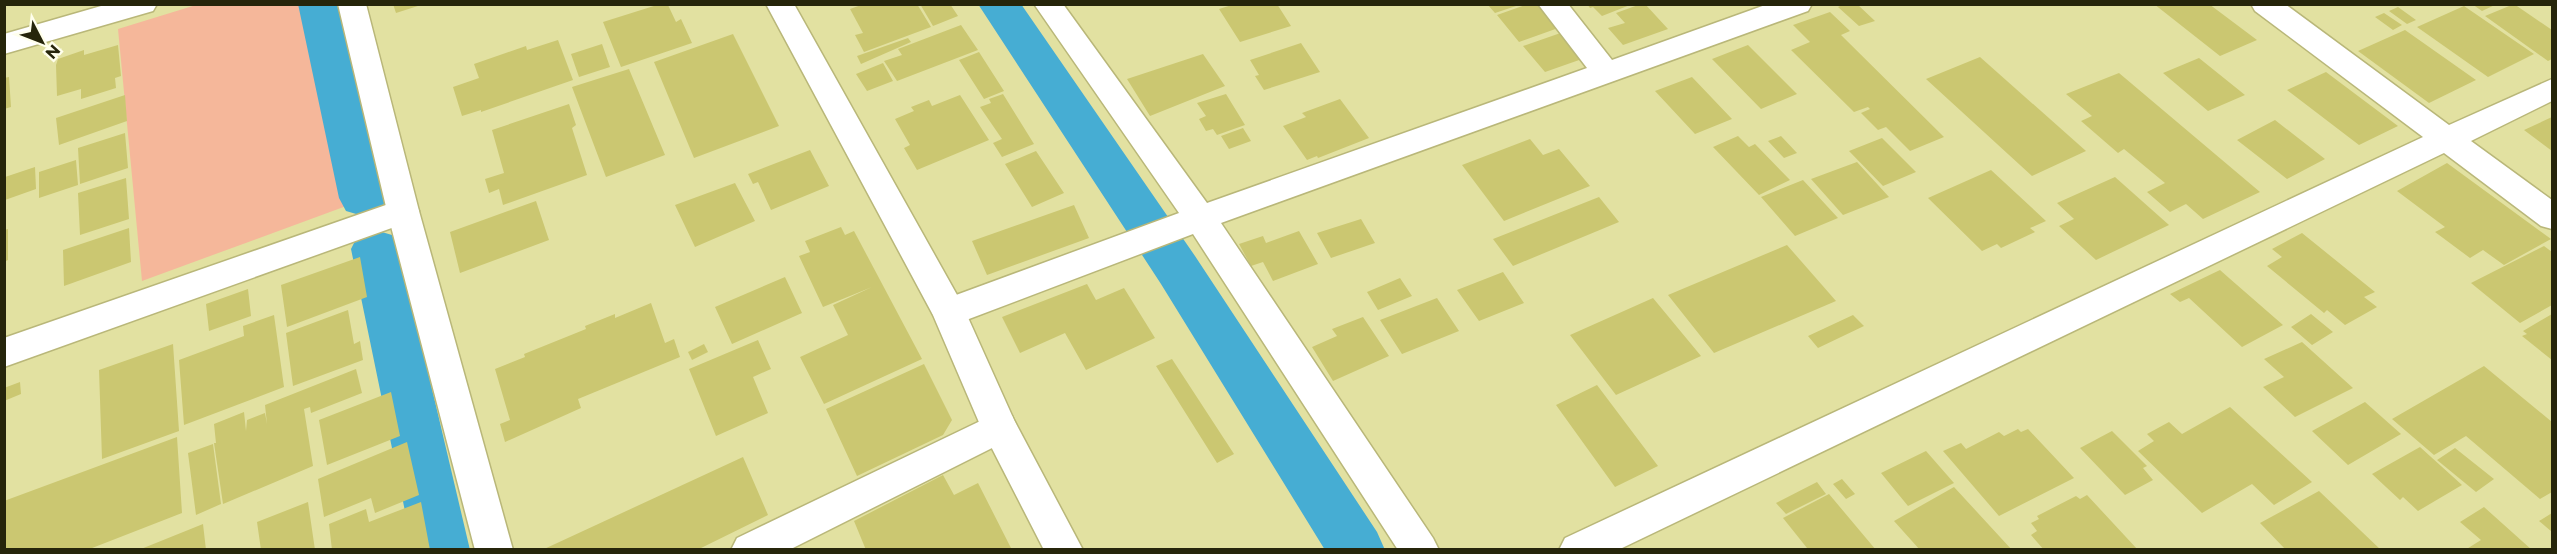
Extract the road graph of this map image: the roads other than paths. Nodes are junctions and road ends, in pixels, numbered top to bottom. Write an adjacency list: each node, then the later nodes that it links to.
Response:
1 (143, 4): 8 (street)
2 (352, 4): 12 (street)
3 (780, 4): 15 (street)
4 (1048, 4): 14 (street)
5 (1552, 4): 9 (street)
6 (1798, 4): 9 (street)
7 (2265, 4): 11 (street)
8 (4, 44)
9 (1607, 74): 14 (street)
10 (2553, 89): 11 (street)
11 (2446, 139): 13 (street); 22 (street)
12 (403, 211): 16 (street); 18 (street)
13 (2553, 217)
14 (1200, 218): 15 (street); 21 (street)
15 (949, 312): 17 (street)
16 (4, 352)
17 (999, 427): 19 (street); 20 (street)
18 (494, 549)
19 (750, 549)
20 (1064, 549)
21 (1420, 549)
22 (1578, 549)

